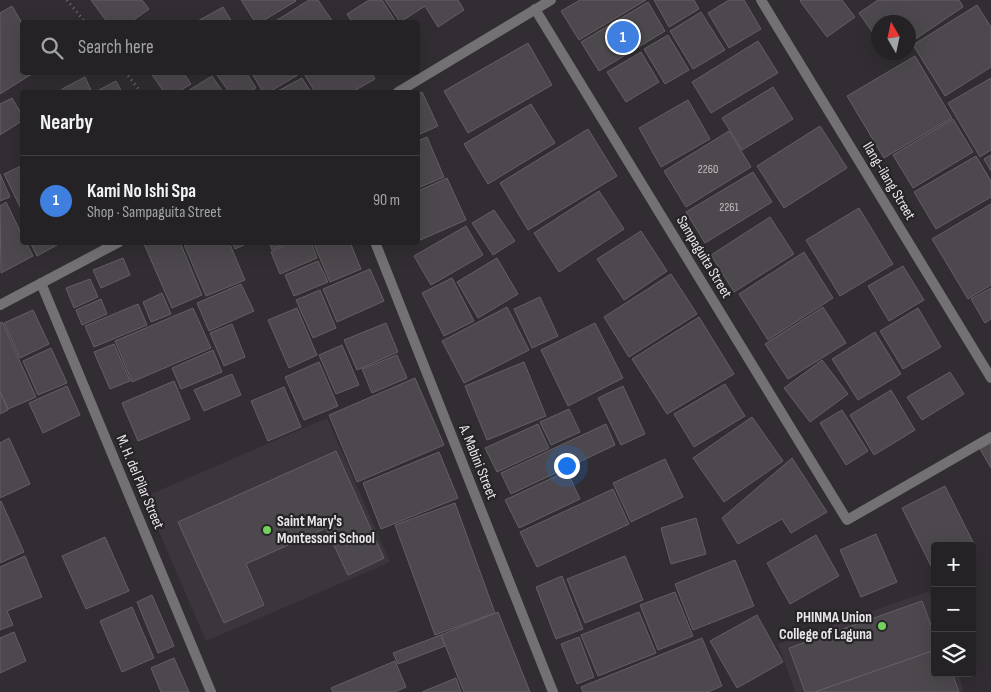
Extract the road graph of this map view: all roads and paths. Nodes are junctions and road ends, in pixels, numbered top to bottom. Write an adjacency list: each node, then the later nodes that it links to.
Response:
1 (67, 0): 5 (path)
2 (552, 0): 4 (street)
3 (761, 0): 13 (street, Ilang-ilang Street)
4 (535, 10): 8 (street); 14 (street, Sampaguita Street)
5 (83, 20)
6 (127, 75): 7 (path)
7 (139, 90)
8 (401, 90)
9 (113, 245): 11 (street)
10 (376, 245): 16 (street, A. Mabini Street)
11 (41, 283): 12 (street); 15 (street, M. H. del Pilar Street)
12 (0, 305)
13 (991, 378)
14 (991, 438)
15 (211, 692)
16 (553, 692)

